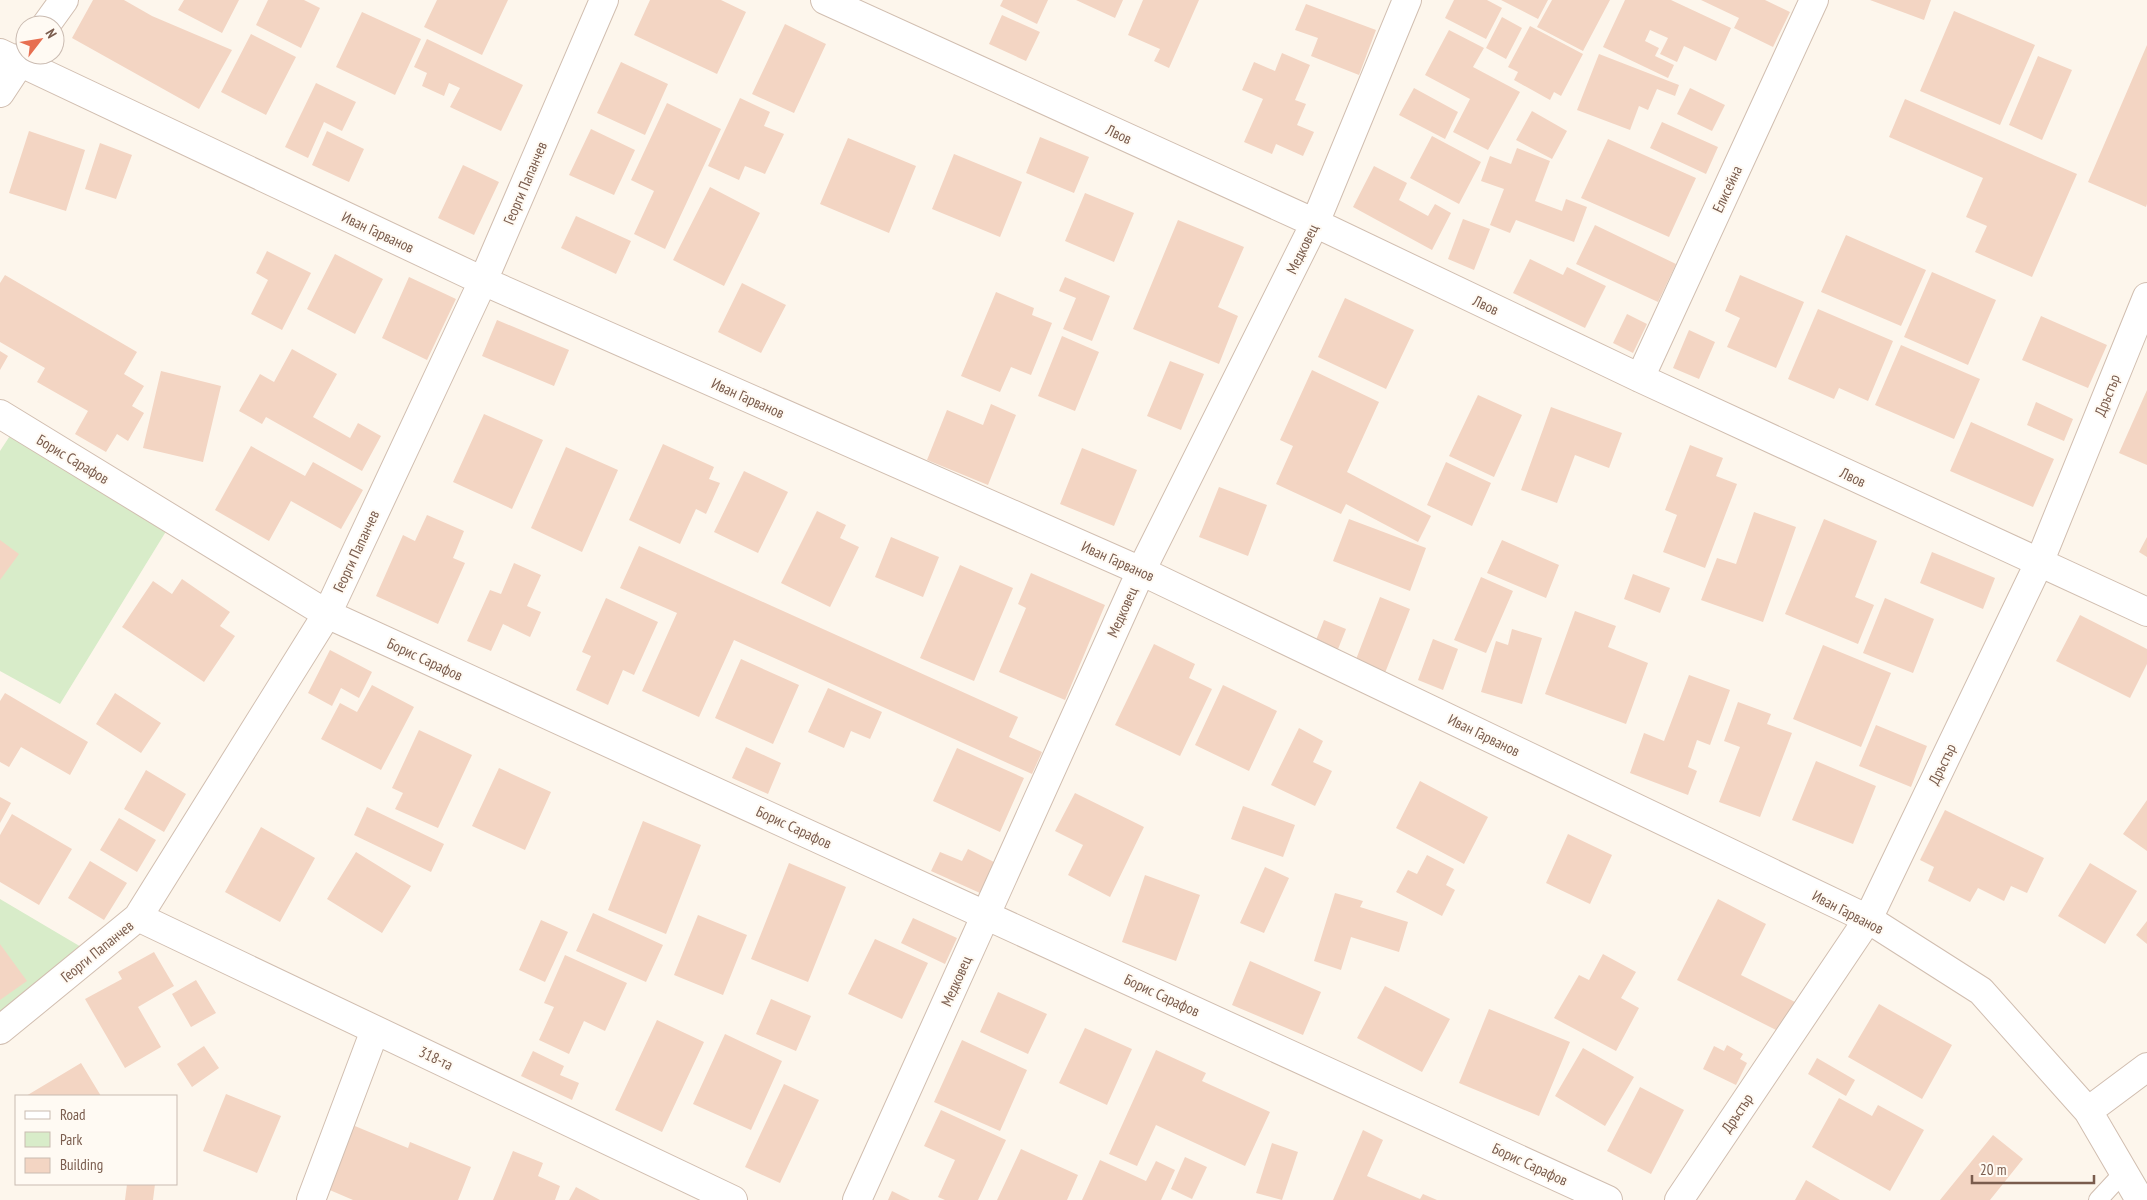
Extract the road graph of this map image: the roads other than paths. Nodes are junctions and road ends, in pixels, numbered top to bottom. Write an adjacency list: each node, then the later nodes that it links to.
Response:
1 (64, 0): 6 (street)
2 (604, 0): 11 (street, Георги Папанчев)
3 (825, 0): 10 (street, Лвов)
4 (1407, 0): 10 (street, Медковец)
5 (1814, 0): 13 (street, Елисейна)
6 (53, 15)
7 (15, 57): 9 (street)
8 (32, 65): 11 (street, Иван Гарванов)
9 (0, 93)
10 (1314, 223): 13 (street, Лвов); 16 (street, Медковец)
11 (483, 281): 16 (street, Иван Гарванов); 18 (street, Георги Папанчев)
12 (2145, 309): 15 (street, Дръстър)
13 (1640, 378): 15 (street, Лвов)
14 (0, 414): 18 (street, Борис Сарафов)
15 (2039, 563): 17 (street, Лвов); 21 (street, Дръстър)
16 (1140, 571): 19 (street, Медковец); 21 (street, Иван Гарванов)
17 (2147, 612)
18 (327, 614): 19 (street, Борис Сарафов); 20 (street, Георги Папанчев)
19 (985, 914): 29 (street, Медковец); 30 (street, Борис Сарафов)
20 (138, 917): 22 (street, Георги Папанчев); 23 (street, 318-та)
21 (1868, 919): 25 (street, Иван Гарванов); 31 (street, Дръстър)
22 (0, 1030)
23 (375, 1030): 27 (street); 28 (street, 318-та)
24 (2147, 1067): 25 (street)
25 (2088, 1112): 26 (street, Иван Гарванов)
26 (2124, 1172): 32 (lane); 33 (street, Иван Гарванов)
27 (311, 1200)
28 (733, 1200)
29 (857, 1200)
30 (1608, 1200)
31 (1678, 1200)
32 (2098, 1200)
33 (2140, 1200)

